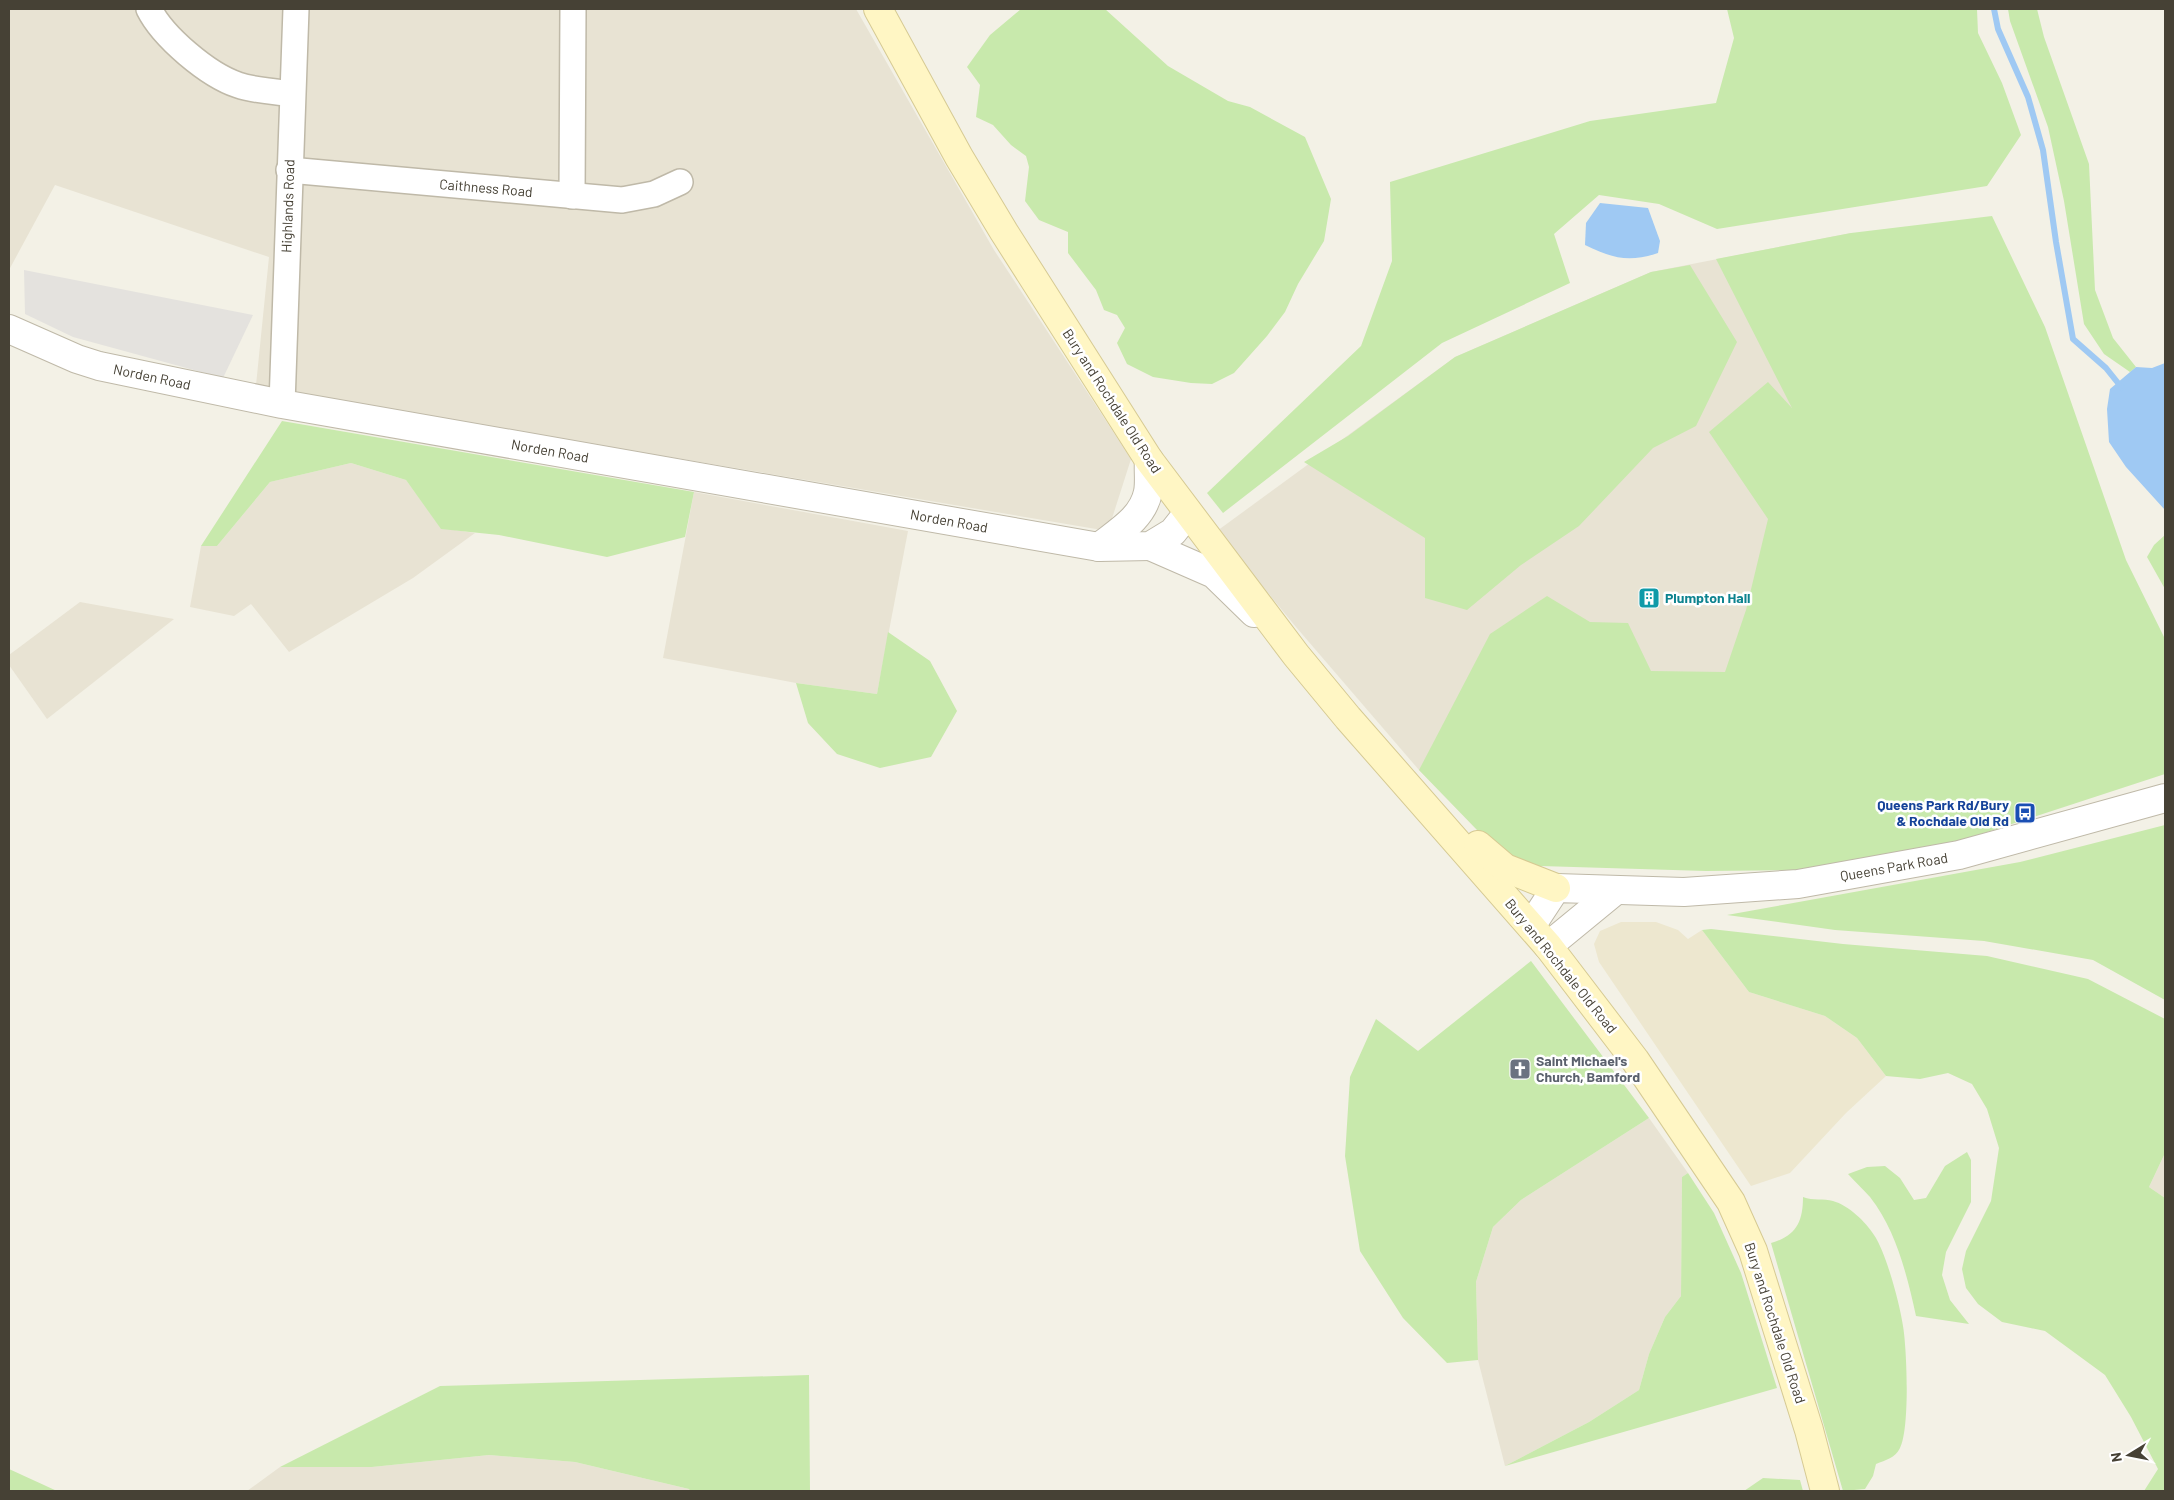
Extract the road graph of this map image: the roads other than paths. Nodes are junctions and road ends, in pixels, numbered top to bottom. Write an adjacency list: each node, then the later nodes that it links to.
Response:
1 (149, 9): 5 (street)
2 (296, 9): 5 (street, Highlands Road)
3 (574, 9): 8 (street)
4 (878, 9): 11 (main road, Bury and Rochdale Old Road)
5 (292, 94): 6 (street, Highlands Road)
6 (289, 170): 8 (street, Caithness Road); 10 (street, Highlands Road)
7 (680, 182): 8 (street, Caithness Road)
8 (572, 196)
9 (9, 329): 10 (street, Norden Road)
10 (282, 404): 14 (street, Norden Road)
11 (1149, 460): 12 (main road, Bury and Rochdale Old Road); 14 (street)
12 (1184, 507): 13 (street); 14 (street); 15 (main road, Bury and Rochdale Old Road)
13 (1150, 546): 14 (street, Norden Road); 15 (street)
14 (1099, 547)
15 (1296, 655): 16 (main road, Bury and Rochdale Old Road)
16 (1388, 764): 18 (main road, Bury and Rochdale Old Road); 20 (main road, Bury and Rochdale Old Road)
17 (2165, 798): 19 (street, Queens Park Road)
18 (1556, 888): 19 (street, Queens Park Road); 20 (street)
19 (1615, 891): 20 (street)
20 (1540, 936): 21 (main road, Bury and Rochdale Old Road)
21 (1825, 1491)

